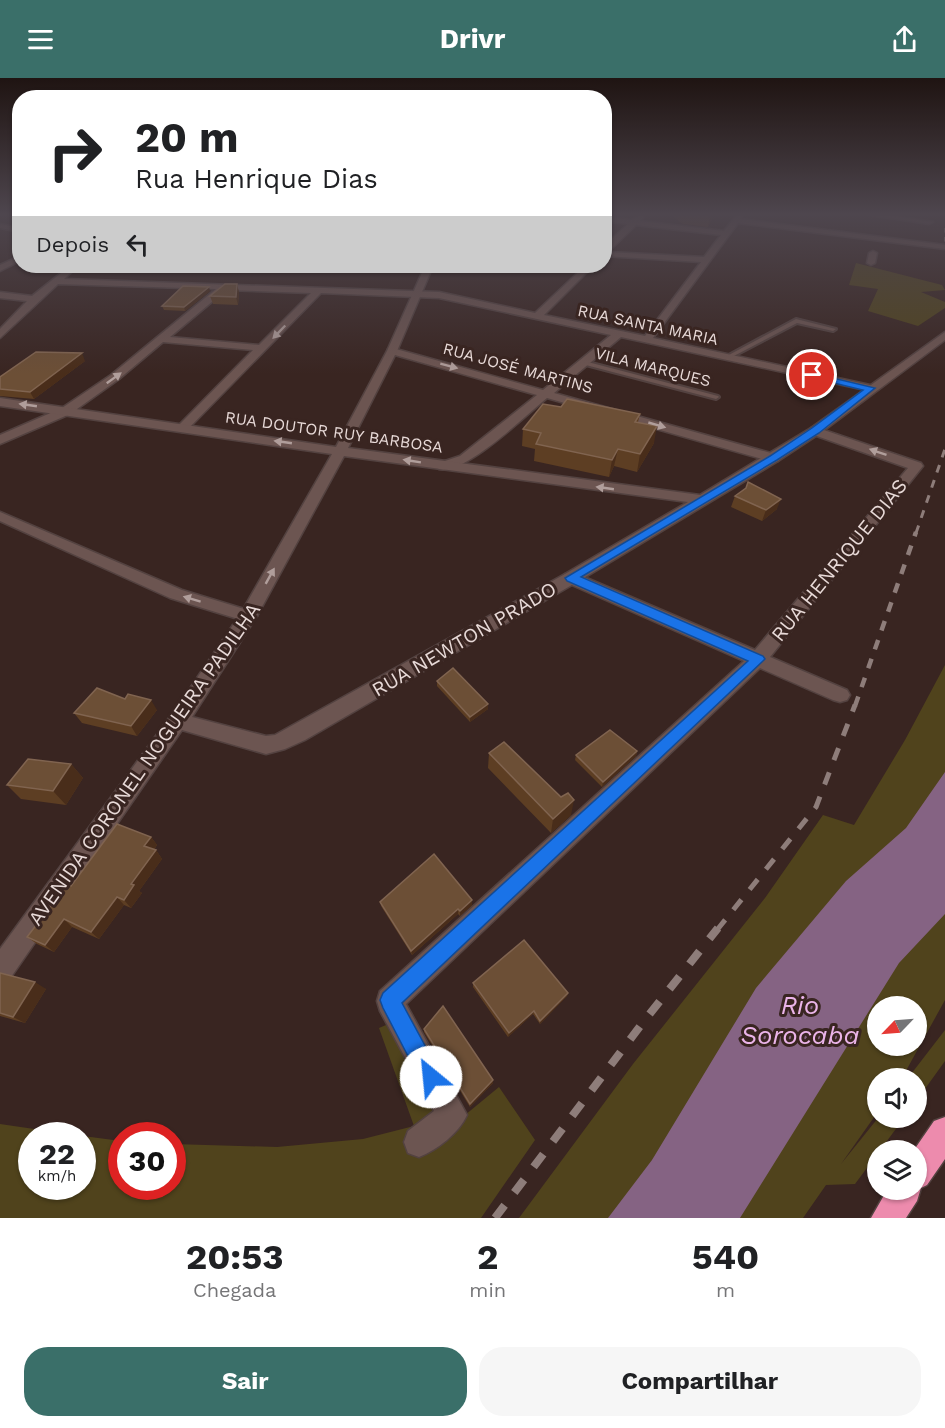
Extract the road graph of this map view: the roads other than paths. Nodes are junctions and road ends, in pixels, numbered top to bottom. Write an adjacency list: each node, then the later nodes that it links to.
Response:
1 (700, 268): 17 (street)
2 (65, 273): 5 (street)
3 (425, 273): 8 (street, AVENIDA CORONEL NOGUEIRA PADILHA)
4 (582, 273): 11 (street)
5 (55, 281): 6 (street, RUA SANTA MARIA); 10 (street)
6 (224, 287): 7 (street, RUA SANTA MARIA); 16 (street)
7 (319, 290): 8 (street, RUA SANTA MARIA); 18 (street, one-way to 18)
8 (418, 293): 11 (street, RUA SANTA MARIA); 19 (street, AVENIDA CORONEL NOGUEIRA PADILHA)
9 (0, 295): 10 (street)
10 (34, 299): 14 (street)
11 (537, 316): 13 (street, RUA SANTA MARIA)
12 (834, 329): 20 (lane)
13 (619, 334): 17 (street, RUA SANTA MARIA); 21 (street)
14 (0, 335)
15 (945, 335): 22 (street, RUA NEWTON PRADO)
16 (162, 339): 18 (street); 26 (street, one-way to 16)
17 (646, 340): 20 (street, RUA SANTA MARIA)
18 (263, 348): 27 (street)
19 (392, 351): 23 (street, RUA JOSÉ MARTINS, one-way to 23); 30 (street, AVENIDA CORONEL NOGUEIRA PADILHA)
20 (728, 357): 22 (street, RUA SANTA MARIA)
21 (584, 363): 23 (street); 24 (lane, VILA MARQUES)
22 (870, 388): 28 (street, RUA NEWTON PRADO)
23 (547, 393): 31 (street); 32 (street, RUA JOSÉ MARTINS, one-way to 32)
24 (716, 397)
25 (0, 402): 26 (street, RUA DOUTOR RUY BARBOSA, one-way to 25)
26 (66, 411): 27 (street, RUA DOUTOR RUY BARBOSA); 29 (street)
27 (182, 428): 30 (street, RUA DOUTOR RUY BARBOSA, one-way to 27)
28 (816, 430): 32 (street, RUA NEWTON PRADO); 41 (street, RUA HENRIQUE DIAS, one-way to 28)
29 (0, 440)
30 (341, 450): 33 (street, RUA DOUTOR RUY BARBOSA, one-way to 30); 40 (street, AVENIDA CORONEL NOGUEIRA PADILHA, one-way to 30)
31 (474, 452): 33 (street); 34 (street)
32 (773, 458): 36 (street, RUA NEWTON PRADO)
33 (444, 466): 34 (street, RUA DOUTOR RUY BARBOSA)
34 (486, 472): 35 (street, RUA DOUTOR RUY BARBOSA, one-way to 34)
35 (663, 496): 36 (street, RUA DOUTOR RUY BARBOSA); 37 (street)
36 (703, 500): 37 (street, RUA NEWTON PRADO)
37 (678, 515): 39 (street, RUA NEWTON PRADO)
38 (0, 516): 40 (street, one-way to 38)
39 (572, 578): 41 (street); 43 (street, RUA NEWTON PRADO)
40 (248, 616): 43 (street, AVENIDA CORONEL NOGUEIRA PADILHA)
41 (759, 659): 42 (street); 46 (street, RUA HENRIQUE DIAS)
42 (840, 695)
43 (178, 721): 44 (street, AVENIDA CORONEL NOGUEIRA PADILHA)
44 (0, 971)
45 (945, 1132): 47 (highway)
46 (419, 1142)
47 (927, 1158)
48 (899, 1200): 49 (highway)
49 (887, 1218)

